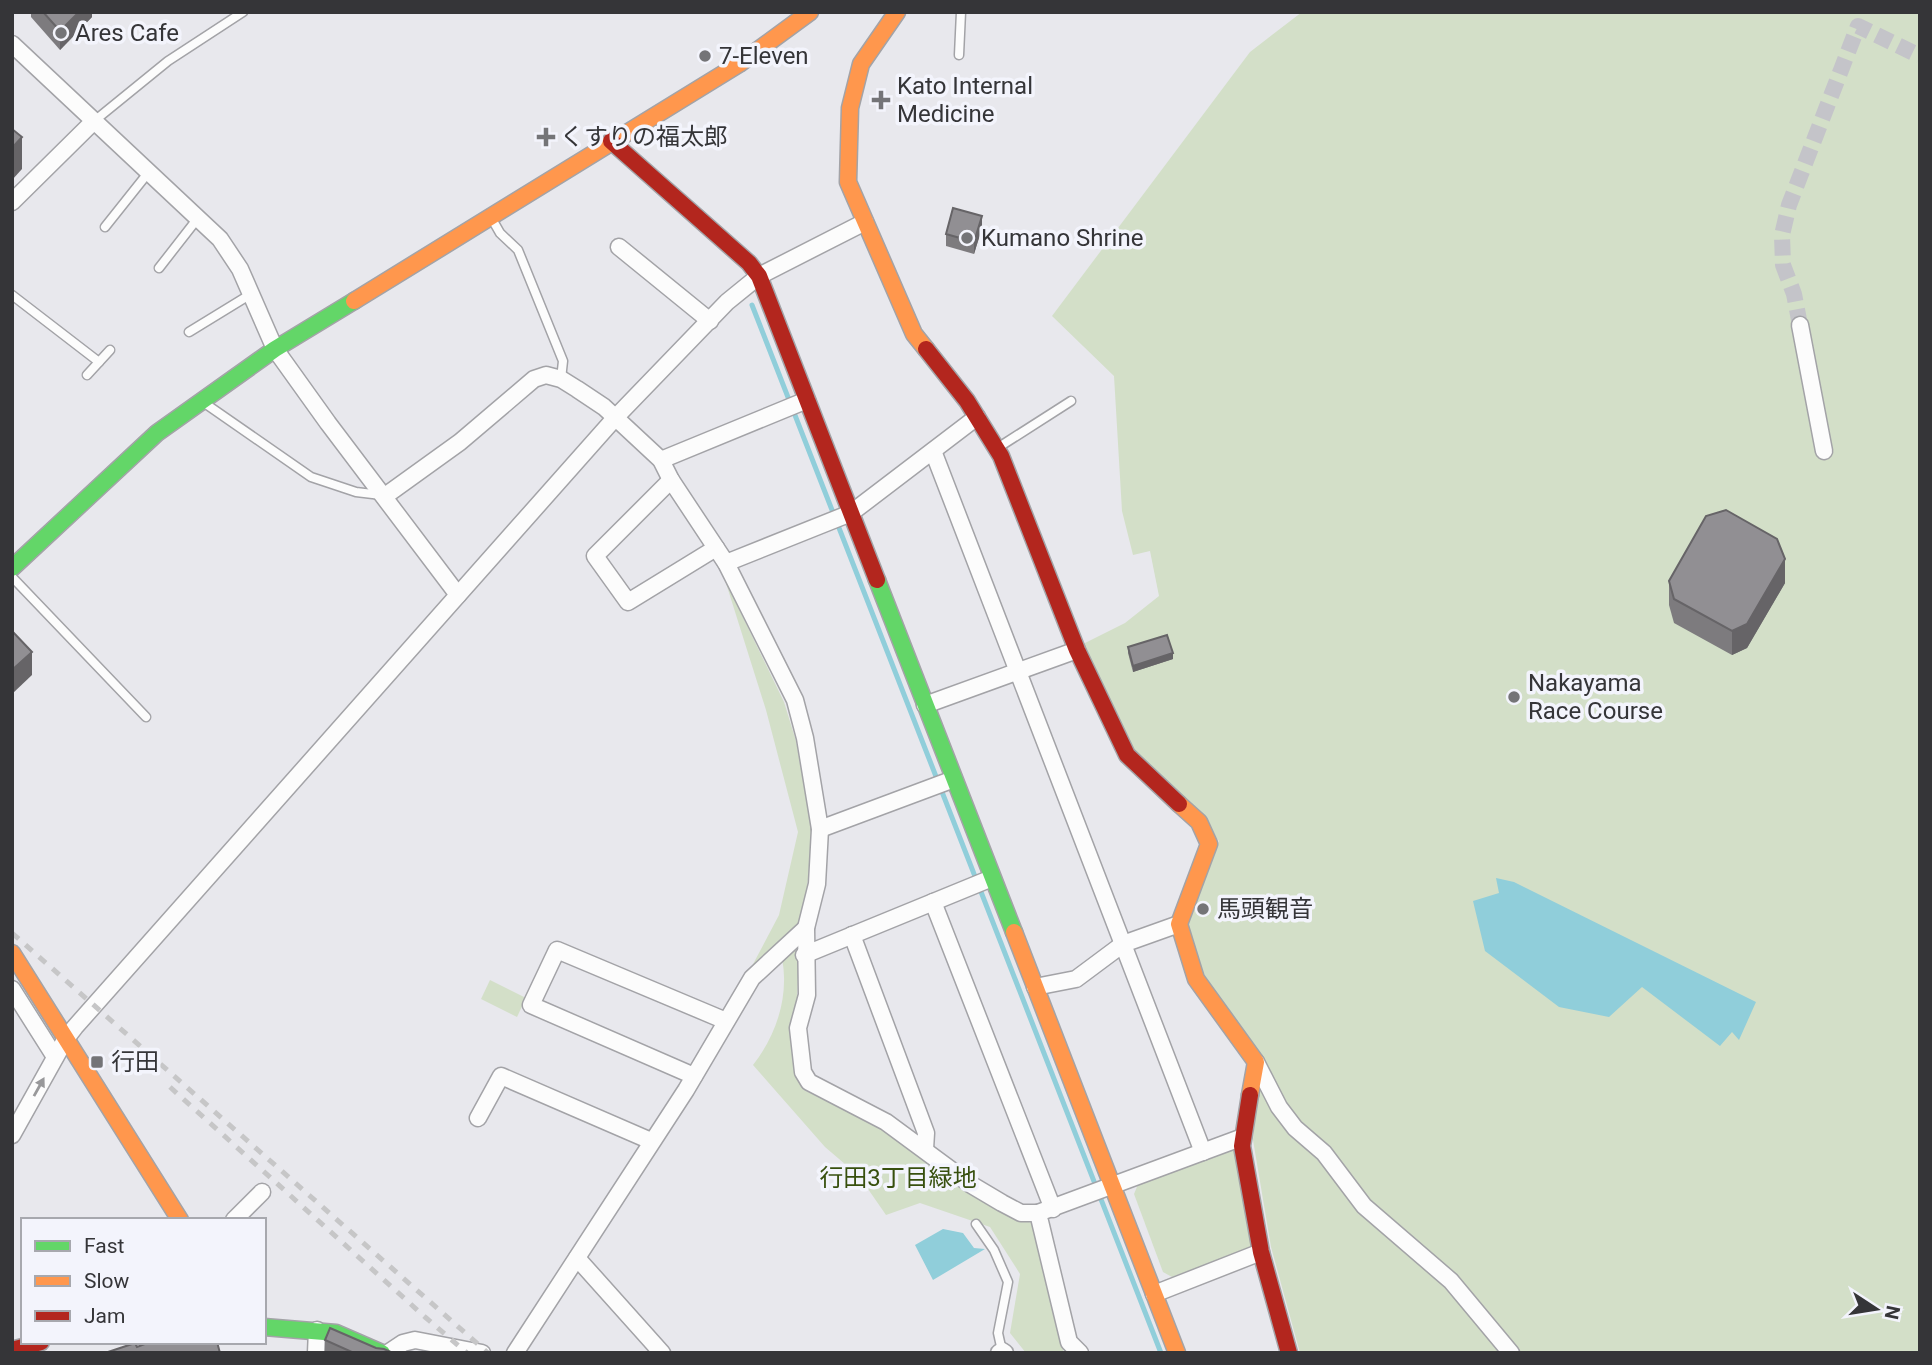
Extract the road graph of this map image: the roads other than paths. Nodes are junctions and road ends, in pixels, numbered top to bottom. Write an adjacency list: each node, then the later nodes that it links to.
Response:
1 (243, 12): 7 (lane)
2 (810, 12): 8 (street)
3 (897, 12): 13 (street)
4 (961, 12): 6 (lane)
5 (12, 44): 7 (street)
6 (959, 55)
7 (93, 122): 9 (street); 10 (street)
8 (611, 141): 11 (street); 17 (street)
9 (148, 173): 12 (street); 14 (lane)
10 (12, 202)
11 (490, 216): 24 (street); 27 (lane)
12 (198, 219): 16 (lane); 18 (street)
13 (865, 222): 17 (street); 31 (street)
14 (105, 227)
15 (619, 247): 20 (street)
16 (159, 268)
17 (759, 276): 20 (street); 29 (street)
18 (251, 294): 22 (lane); 24 (street)
19 (12, 295): 25 (lane)
20 (710, 321): 32 (street)
21 (1800, 325): 35 (street)
22 (189, 332)
23 (110, 349): 25 (lane)
24 (275, 349): 28 (street); 38 (street)
25 (99, 362): 26 (lane)
26 (87, 375)
27 (561, 379): 32 (street); 38 (street)
28 (201, 400): 38 (lane); 42 (street)
29 (807, 400): 36 (street); 39 (street)
30 (1071, 401): 33 (lane)
31 (977, 417): 33 (street); 34 (street)
32 (615, 418): 36 (street); 44 (street)
33 (996, 449): 45 (street)
34 (933, 451): 39 (street); 46 (street)
35 (1824, 451)
36 (661, 460): 37 (street)
37 (671, 480): 40 (street); 40 (street)
38 (385, 496): 44 (street)
39 (851, 513): 41 (street); 47 (street)
40 (716, 548): 41 (street)
41 (726, 563): 50 (street)
42 (12, 568)
43 (12, 578): 48 (lane)
44 (458, 595): 62 (street)
45 (1077, 650): 46 (street); 53 (street)
46 (1018, 671): 47 (street); 56 (street)
47 (925, 705): 49 (street)
48 (146, 717)
49 (954, 779): 50 (street); 51 (street)
50 (820, 829): 54 (street)
51 (992, 878): 52 (street); 59 (street)
52 (933, 902): 55 (street); 74 (street)
53 (1180, 924): 56 (street); 64 (street)
54 (806, 928): 58 (street); 61 (street)
55 (852, 935): 58 (street); 70 (street)
56 (1123, 944): 59 (street); 71 (street)
57 (12, 953): 62 (street)
58 (804, 955): 70 (street)
59 (1035, 987): 72 (street)
60 (12, 989): 63 (street)
61 (726, 1021): 65 (street); 65 (street)
62 (65, 1040): 63 (street); 75 (street)
63 (55, 1057): 67 (street, one-way to 63)
64 (1256, 1062): 68 (street); 95 (street)
65 (694, 1076): 69 (street)
66 (478, 1118): 69 (street)
67 (12, 1135)
68 (1243, 1138): 71 (street); 78 (street)
69 (651, 1141): 79 (street)
70 (925, 1149): 74 (street)
71 (1203, 1152): 72 (street)
72 (1113, 1186): 74 (street); 80 (street)
73 (262, 1192): 76 (street)
74 (1045, 1211): 92 (street)
75 (179, 1218)
76 (236, 1218)
77 (975, 1224): 85 (lane)
78 (1261, 1252): 80 (street); 94 (street)
79 (577, 1258): 90 (street); 91 (street)
80 (1154, 1294): 93 (street)
81 (266, 1327): 82 (street)
82 (317, 1330): 86 (street); 87 (street)
83 (34, 1344): 84 (street)
84 (12, 1350)
85 (1002, 1352)
86 (316, 1353)
87 (382, 1353)
88 (388, 1353): 89 (street)
89 (482, 1353)
90 (515, 1353)
91 (662, 1353)
92 (1080, 1353)
93 (1177, 1353)
94 (1289, 1353)
95 (1511, 1353)

